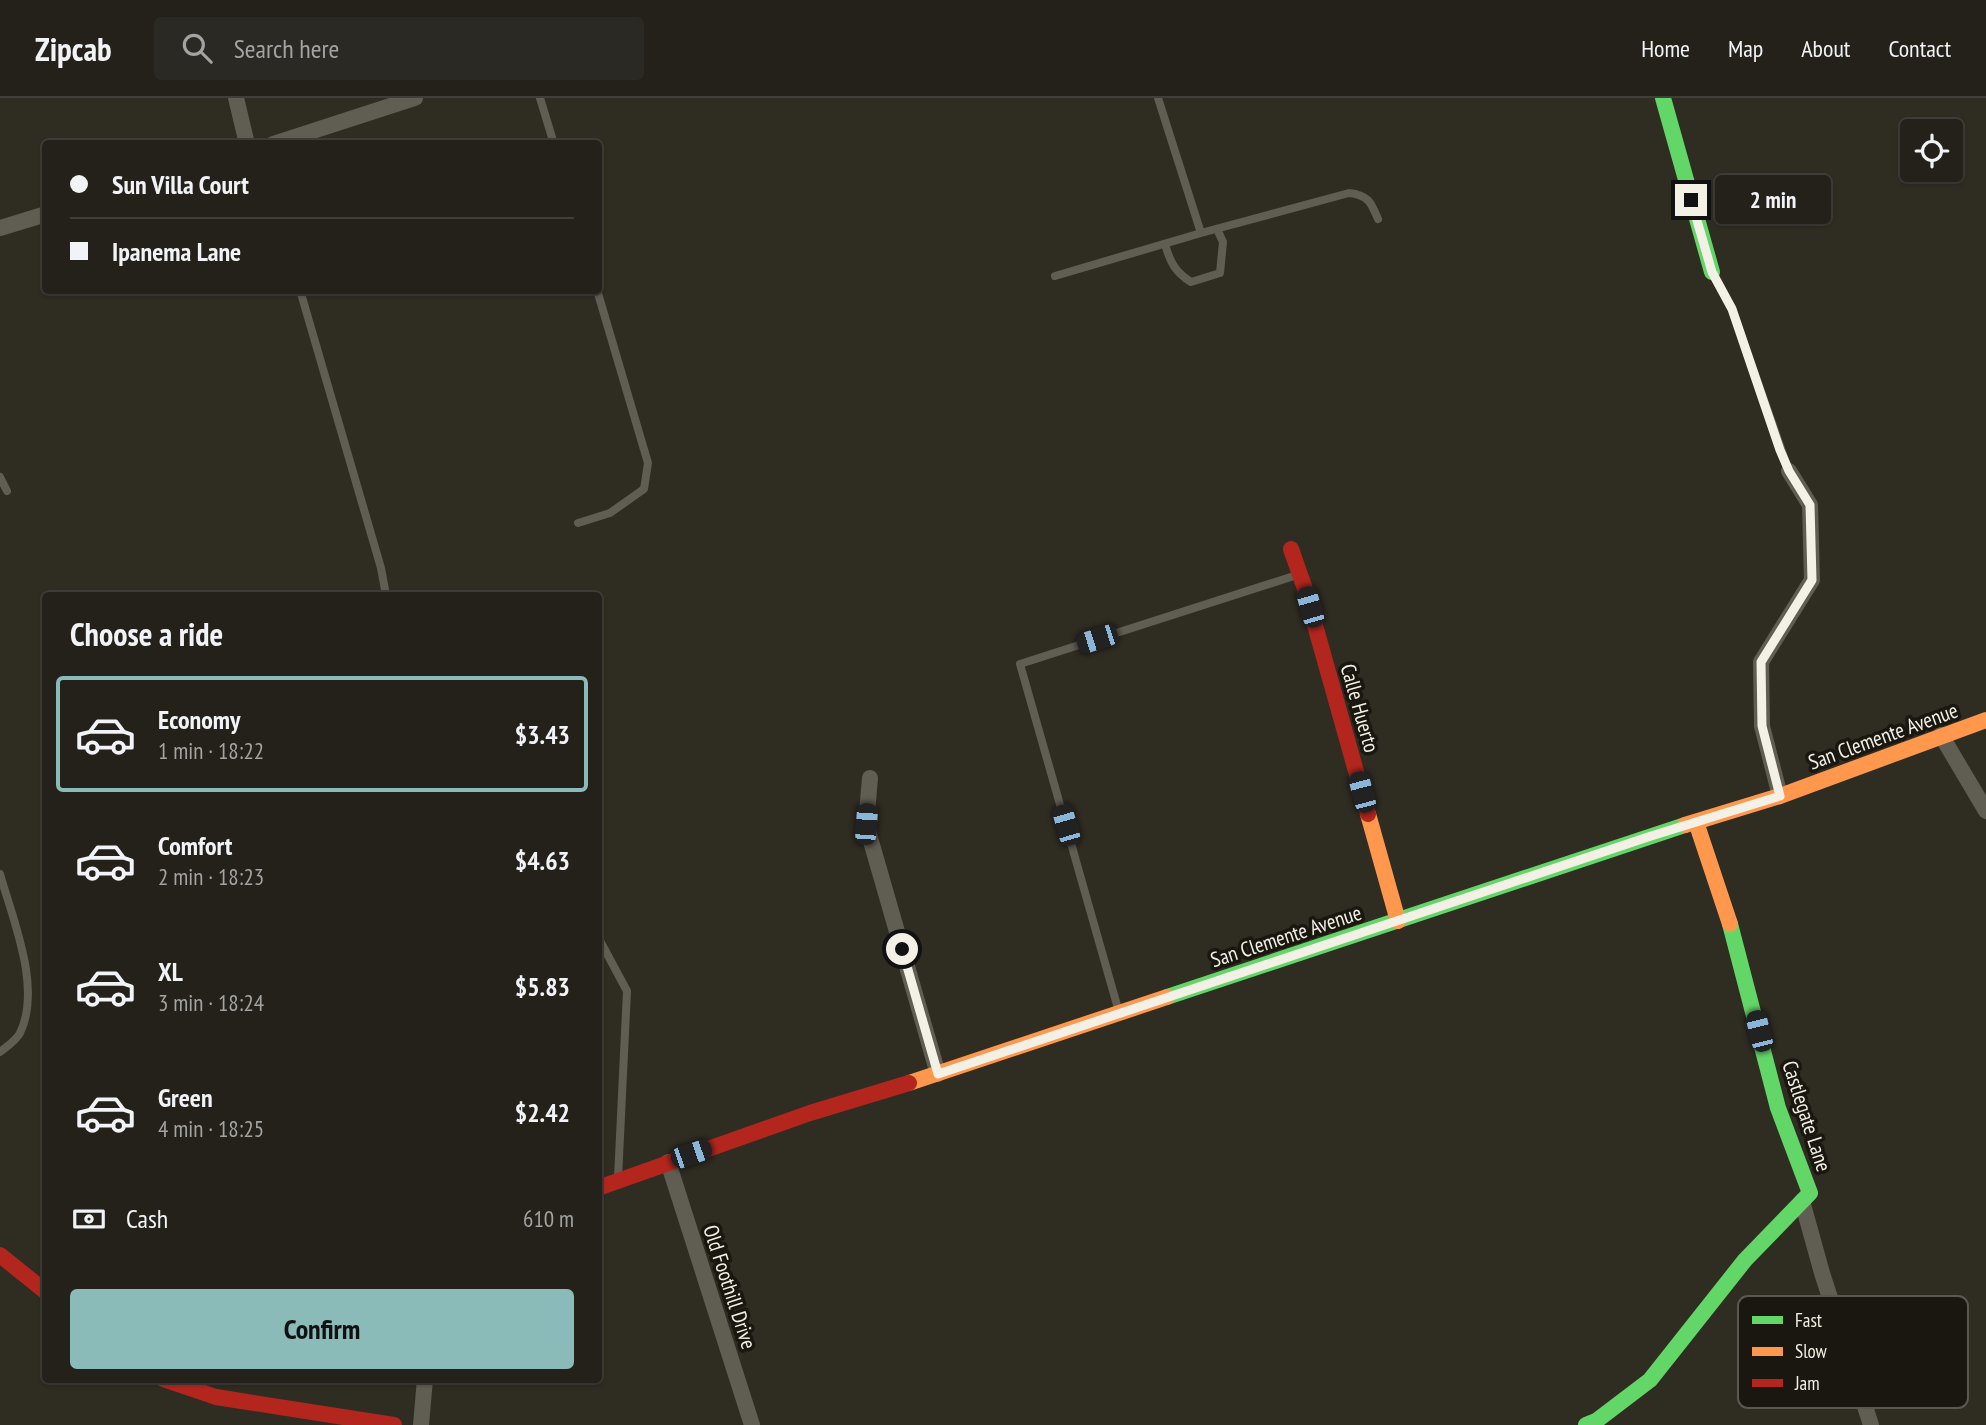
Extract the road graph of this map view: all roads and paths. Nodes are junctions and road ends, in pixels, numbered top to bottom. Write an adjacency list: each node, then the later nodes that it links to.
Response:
1 (236, 98): 6 (street)
2 (415, 98): 7 (street)
3 (540, 98): 8 (lane)
4 (1158, 98): 13 (lane)
5 (1663, 98): 15 (street)
6 (246, 140)
7 (284, 140)
8 (553, 140)
9 (42, 215): 11 (street)
10 (1378, 219): 12 (lane)
11 (0, 228)
12 (1217, 229): 13 (lane); 14 (lane)
13 (1201, 233): 14 (lane)
14 (1165, 244): 16 (lane)
15 (1712, 272): 19 (lane)
16 (1055, 276)
17 (301, 294): 25 (lane)
18 (598, 294): 22 (lane)
19 (1789, 471): 29 (street)
20 (0, 477): 21 (lane)
21 (7, 491)
22 (578, 523)
23 (1291, 549): 24 (street, Calle Huerto)
24 (1300, 574): 33 (street, Calle Huerto); 35 (lane)
25 (385, 592)
26 (1986, 720): 27 (street, San Clemente Avenue)
27 (1941, 735): 29 (street, San Clemente Avenue); 30 (street)
28 (870, 778): 37 (street)
29 (1780, 796): 31 (street, San Clemente Avenue)
30 (1986, 811)
31 (1696, 822): 33 (street, San Clemente Avenue); 41 (street, Castlegate Lane)
32 (0, 874): 36 (lane)
33 (1398, 921): 35 (street, San Clemente Avenue)
34 (602, 944): 39 (lane)
35 (1119, 1013): 37 (street, San Clemente Avenue)
36 (0, 1052)
37 (938, 1074): 38 (street, San Clemente Avenue)
38 (668, 1162): 39 (street, San Clemente Avenue); 50 (street, Old Foothill Drive)
39 (618, 1181): 40 (street, San Clemente Avenue)
40 (602, 1187)
41 (1802, 1201): 44 (street); 51 (street, Castlegate Lane)
42 (0, 1255): 43 (street)
43 (42, 1289)
44 (1829, 1296)
45 (175, 1383): 48 (street)
46 (425, 1383): 49 (street)
47 (1866, 1408): 52 (street)
48 (394, 1425)
49 (421, 1425)
50 (752, 1425)
51 (1586, 1425)
52 (1871, 1425)

